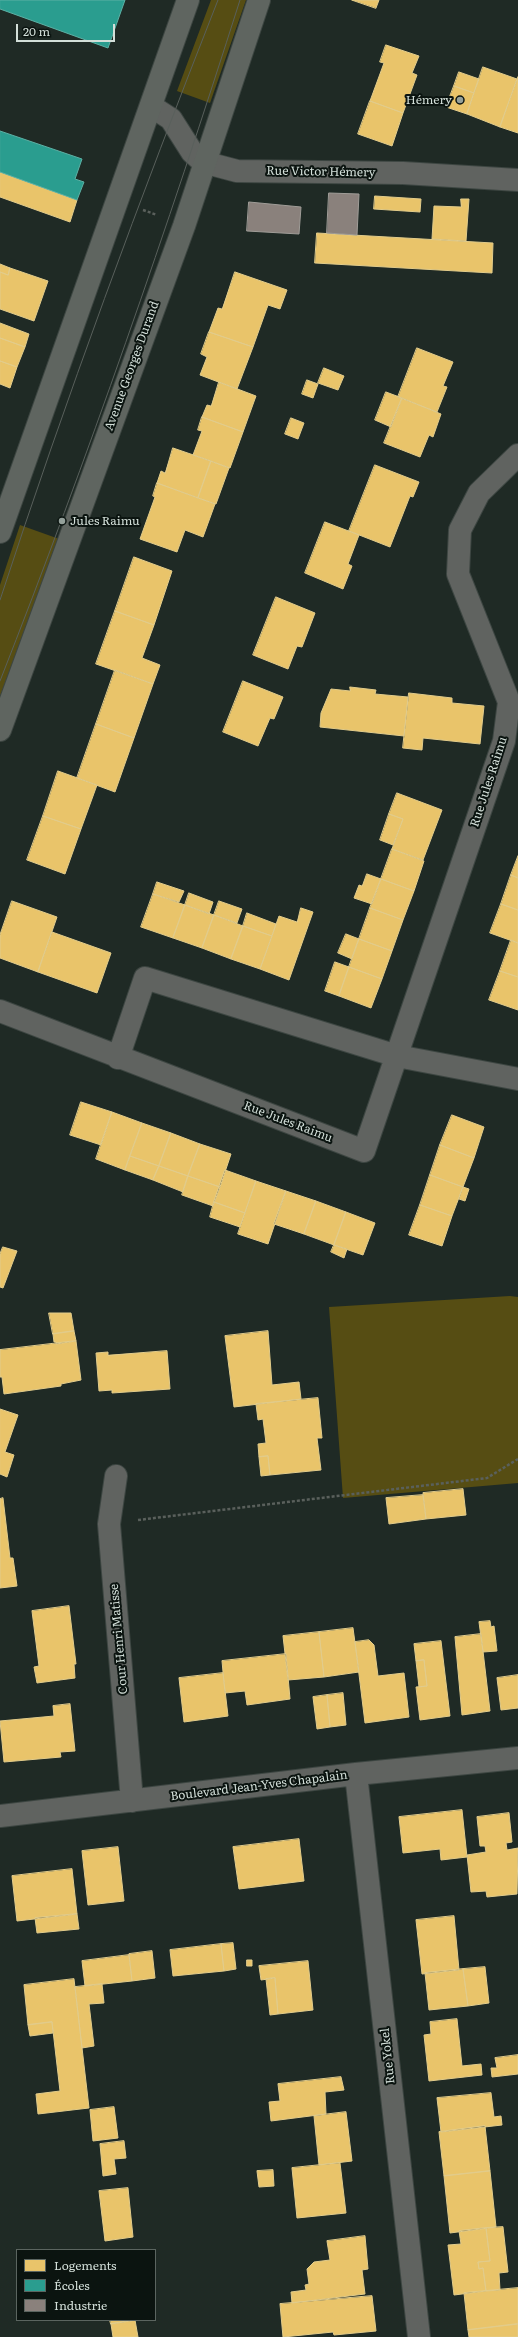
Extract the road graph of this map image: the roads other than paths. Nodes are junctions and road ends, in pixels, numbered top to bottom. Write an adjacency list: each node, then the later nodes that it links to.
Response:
1 (188, 0): 3 (main road)
2 (258, 0): 4 (main road, Avenue Georges Durand)
3 (151, 106): 4 (street, Rue Victor Hémery); 7 (main road)
4 (204, 162): 5 (street, Rue Victor Hémery); 8 (main road, Avenue Georges Durand)
5 (518, 180)
6 (518, 455): 10 (street, Rue Jules Raimu)
7 (0, 532)
8 (0, 730)
9 (0, 1011): 11 (street, Rue Jules Raimu)
10 (397, 1056): 11 (street); 11 (street, Rue Jules Raimu); 12 (street)
11 (118, 1058)
12 (518, 1079)
13 (116, 1476): 16 (street, Cour Henri Matisse)
14 (518, 1758): 15 (street, Boulevard Jean-Yves Chapalain)
15 (356, 1774): 16 (street, Boulevard Jean-Yves Chapalain); 18 (street, Rue Yokel)
16 (132, 1802): 17 (street, Boulevard Jean-Yves Chapalain)
17 (0, 1816)
18 (419, 2337)

